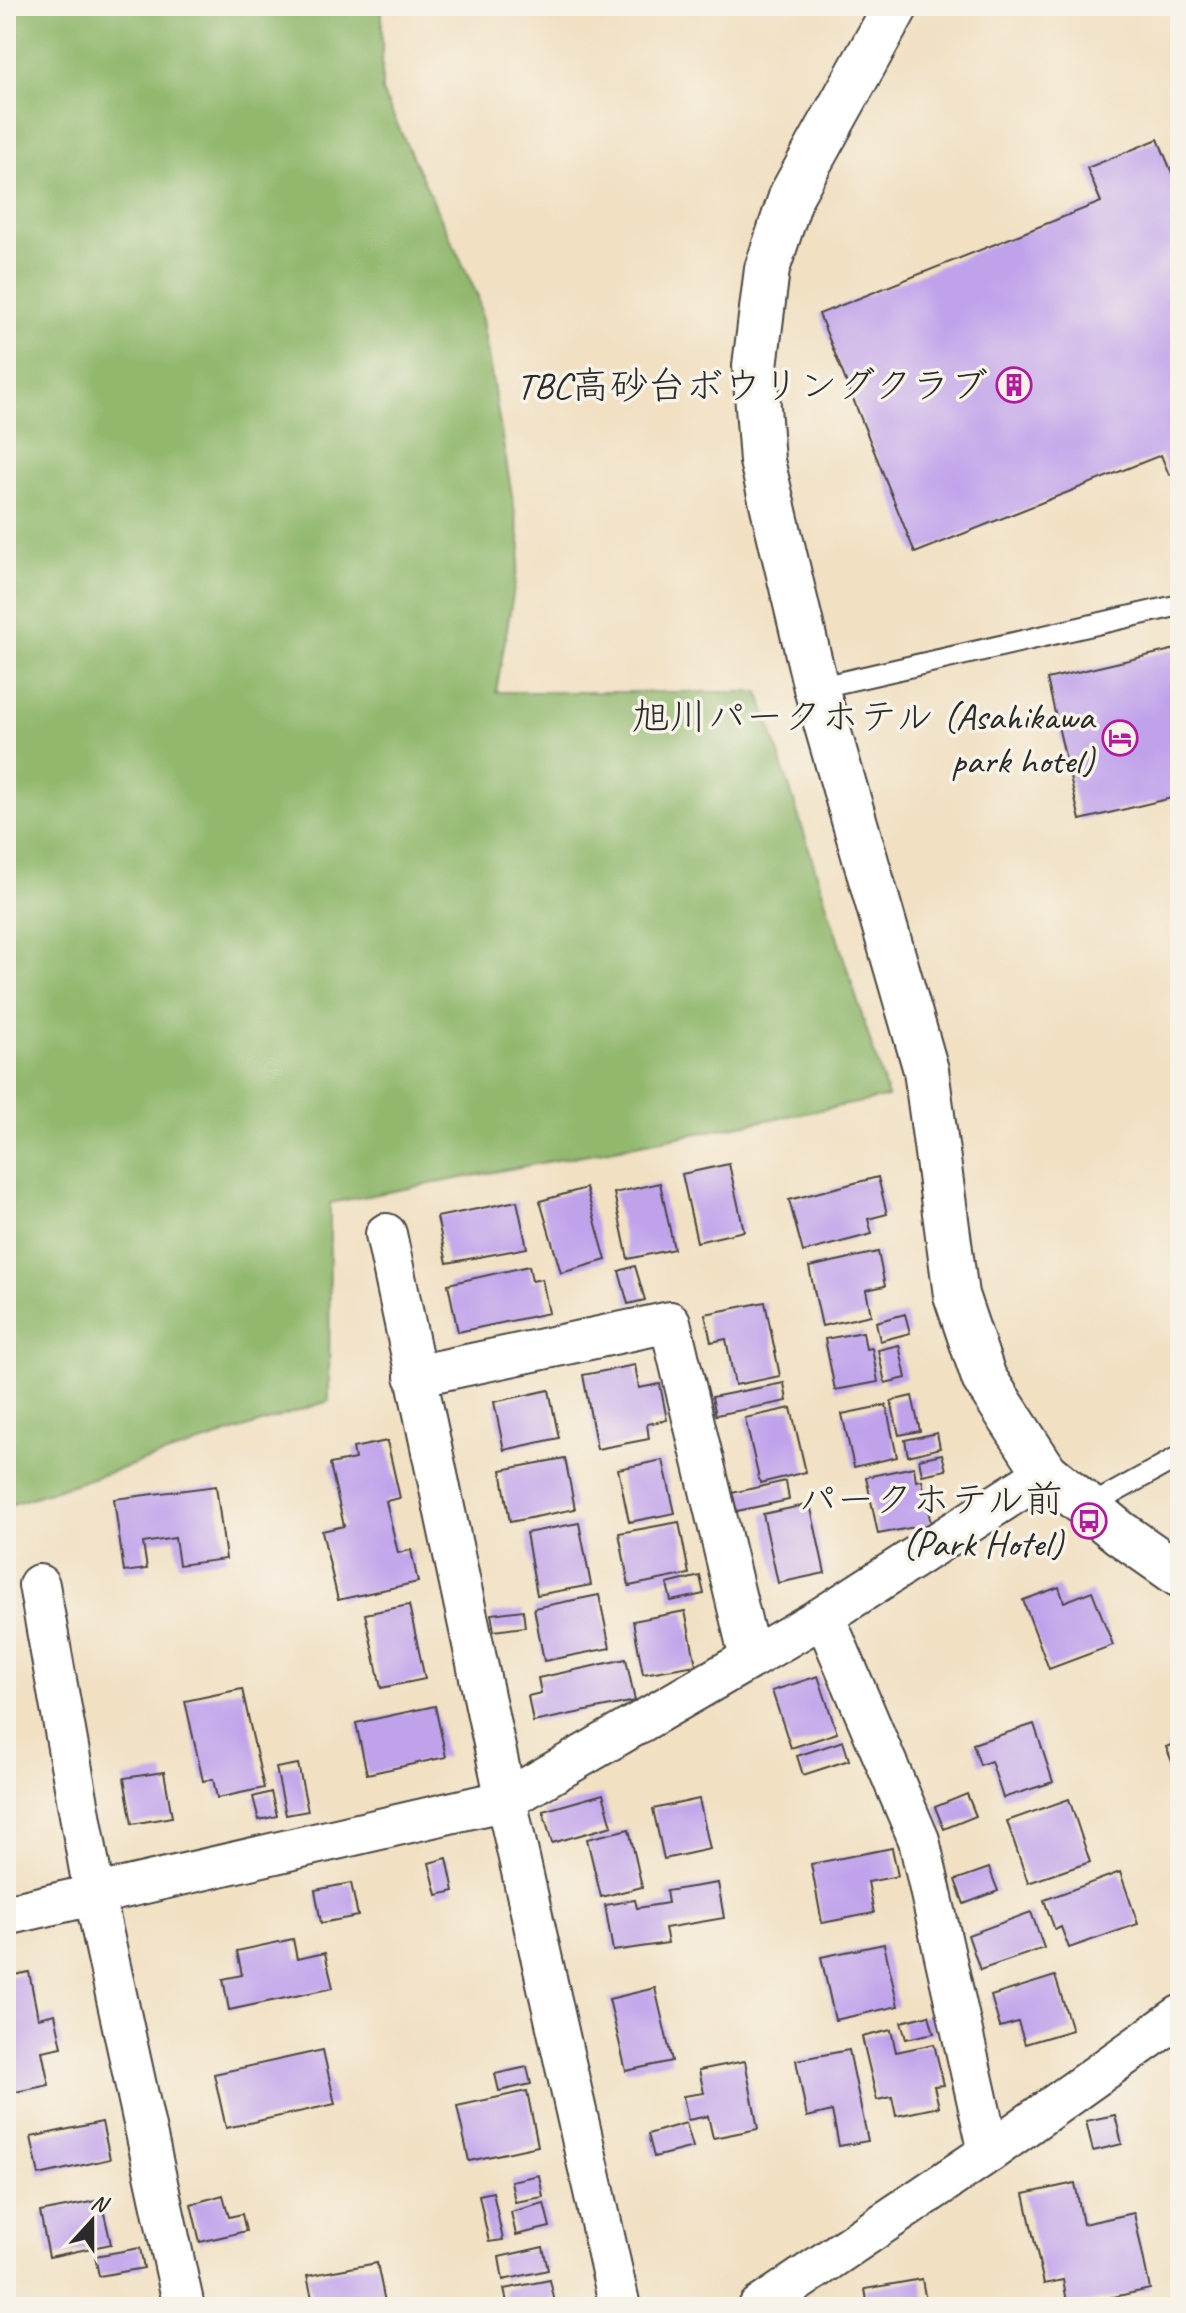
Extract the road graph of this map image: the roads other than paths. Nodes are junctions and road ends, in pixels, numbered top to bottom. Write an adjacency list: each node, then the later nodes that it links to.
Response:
1 (896, 6): 3 (street)
2 (1180, 605): 3 (lane)
3 (816, 688): 7 (street)
4 (386, 1234): 5 (street)
5 (415, 1376): 12 (street); 13 (street)
6 (1180, 1456): 8 (lane)
7 (1046, 1473): 8 (street); 11 (street)
8 (1088, 1507): 9 (street)
9 (1180, 1575)
10 (39, 1585): 14 (street)
11 (824, 1616): 12 (street); 17 (street)
12 (750, 1658): 13 (street)
13 (506, 1800): 14 (street); 19 (street)
14 (94, 1893): 15 (street); 18 (street)
15 (6, 1915)
16 (1180, 2016): 17 (street)
17 (989, 2152): 20 (street)
18 (184, 2307)
19 (620, 2307)
20 (759, 2307)

